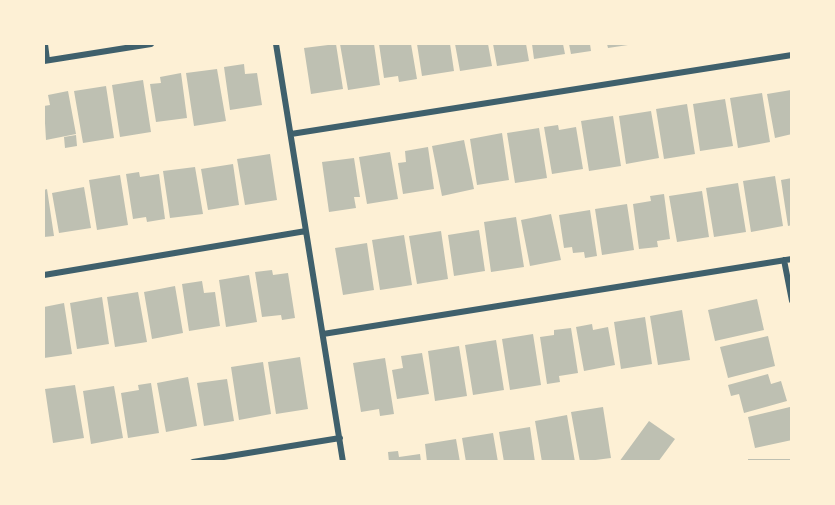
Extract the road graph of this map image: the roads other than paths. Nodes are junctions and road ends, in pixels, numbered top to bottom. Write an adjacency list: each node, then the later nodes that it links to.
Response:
1 (45, 44): 5 (street)
2 (151, 44): 5 (street)
3 (276, 44): 6 (street)
4 (792, 55): 6 (street)
5 (45, 60)
6 (291, 134): 7 (street)
7 (306, 231): 10 (street); 12 (street)
8 (792, 259): 9 (street)
9 (784, 260): 11 (street); 12 (street)
10 (44, 275)
11 (792, 301)
12 (323, 334): 13 (street)
13 (340, 438): 14 (street); 15 (street)
14 (193, 462)
15 (343, 462)

